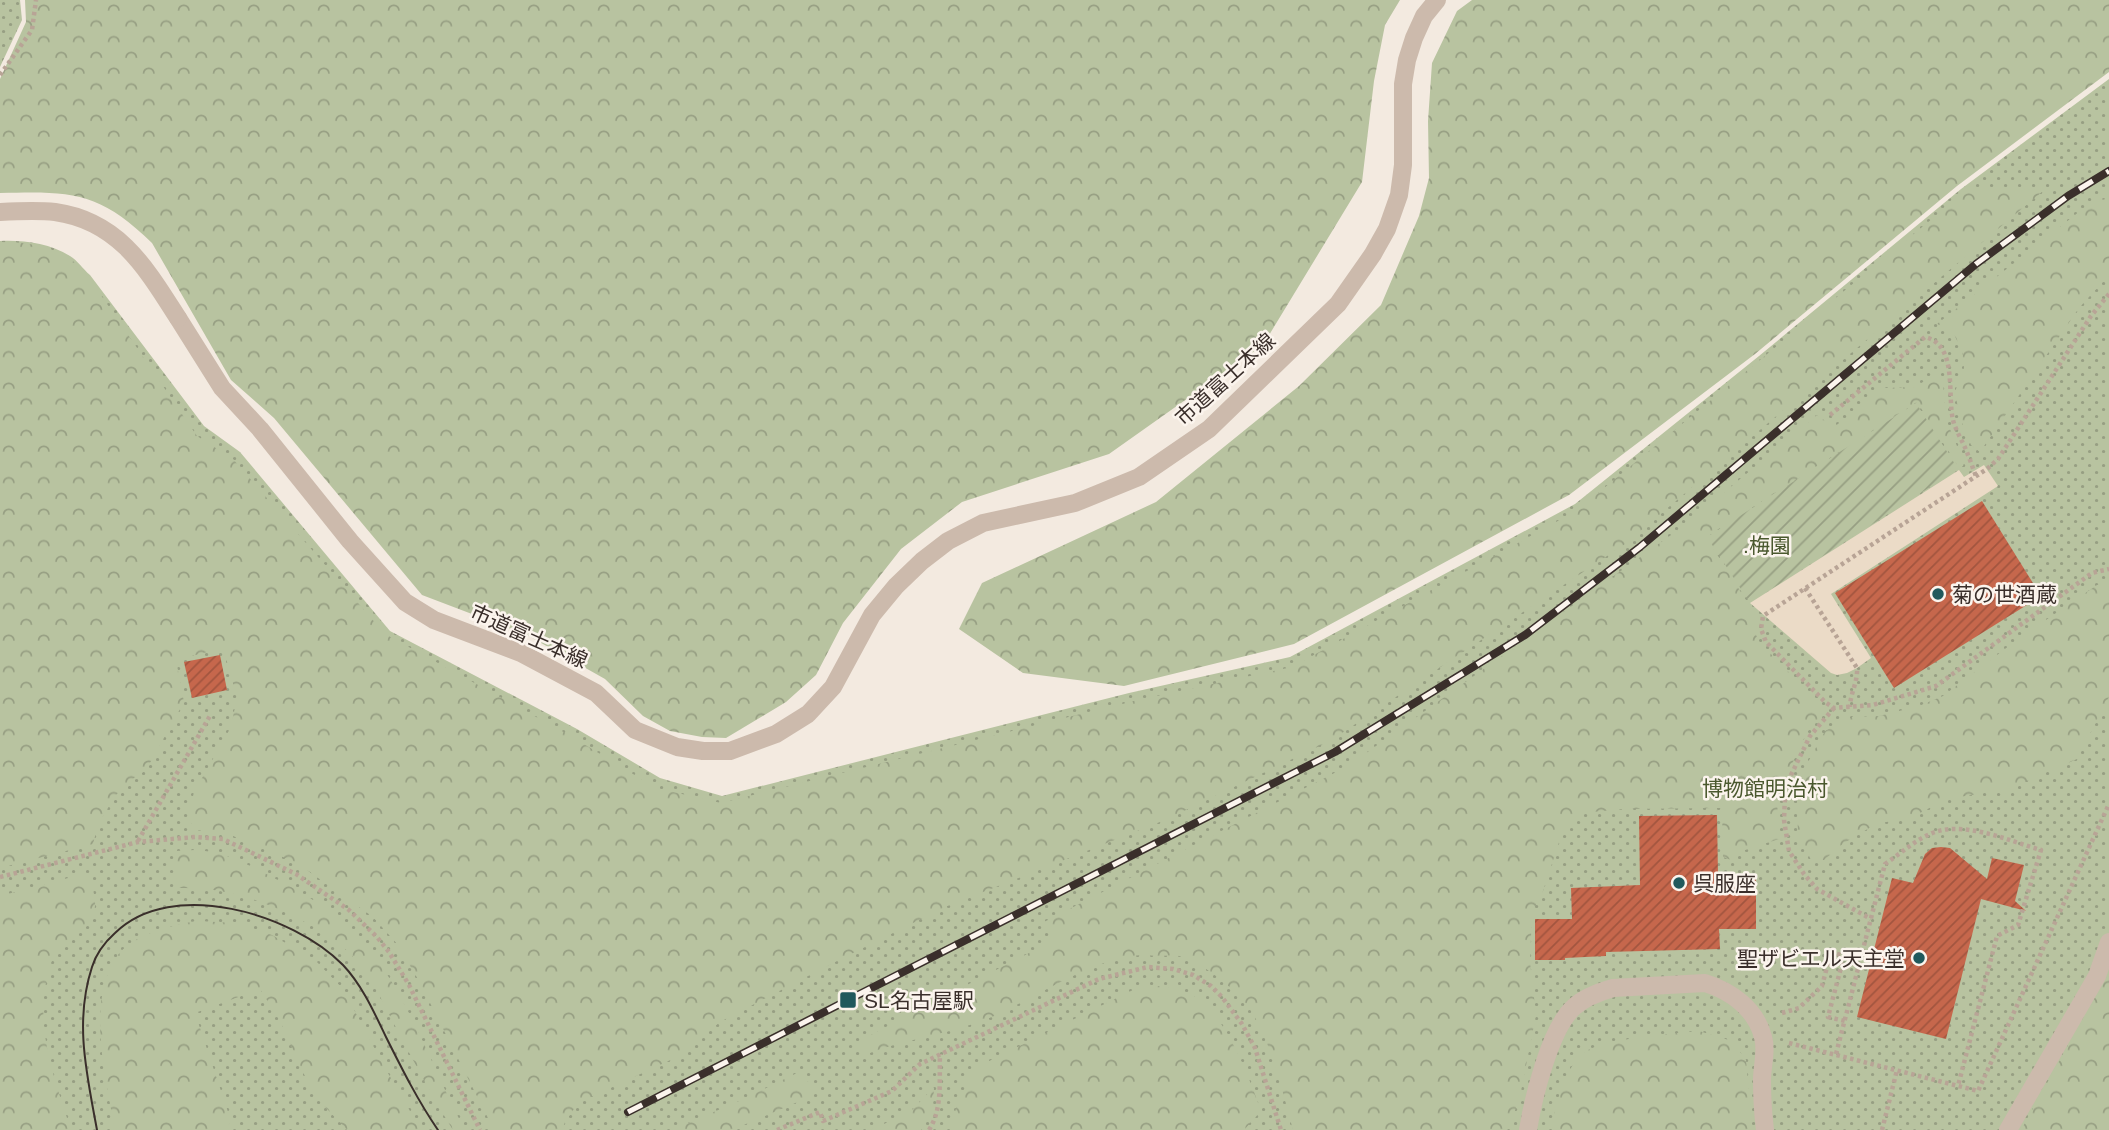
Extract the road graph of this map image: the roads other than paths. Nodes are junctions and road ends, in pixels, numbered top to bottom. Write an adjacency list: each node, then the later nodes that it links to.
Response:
1 (1437, 0): 2 (street, 市道富士本線)
2 (0, 212)
3 (2109, 942): 6 (street)
4 (1528, 1130): 5 (street)
5 (1765, 1130)
6 (2008, 1130)

